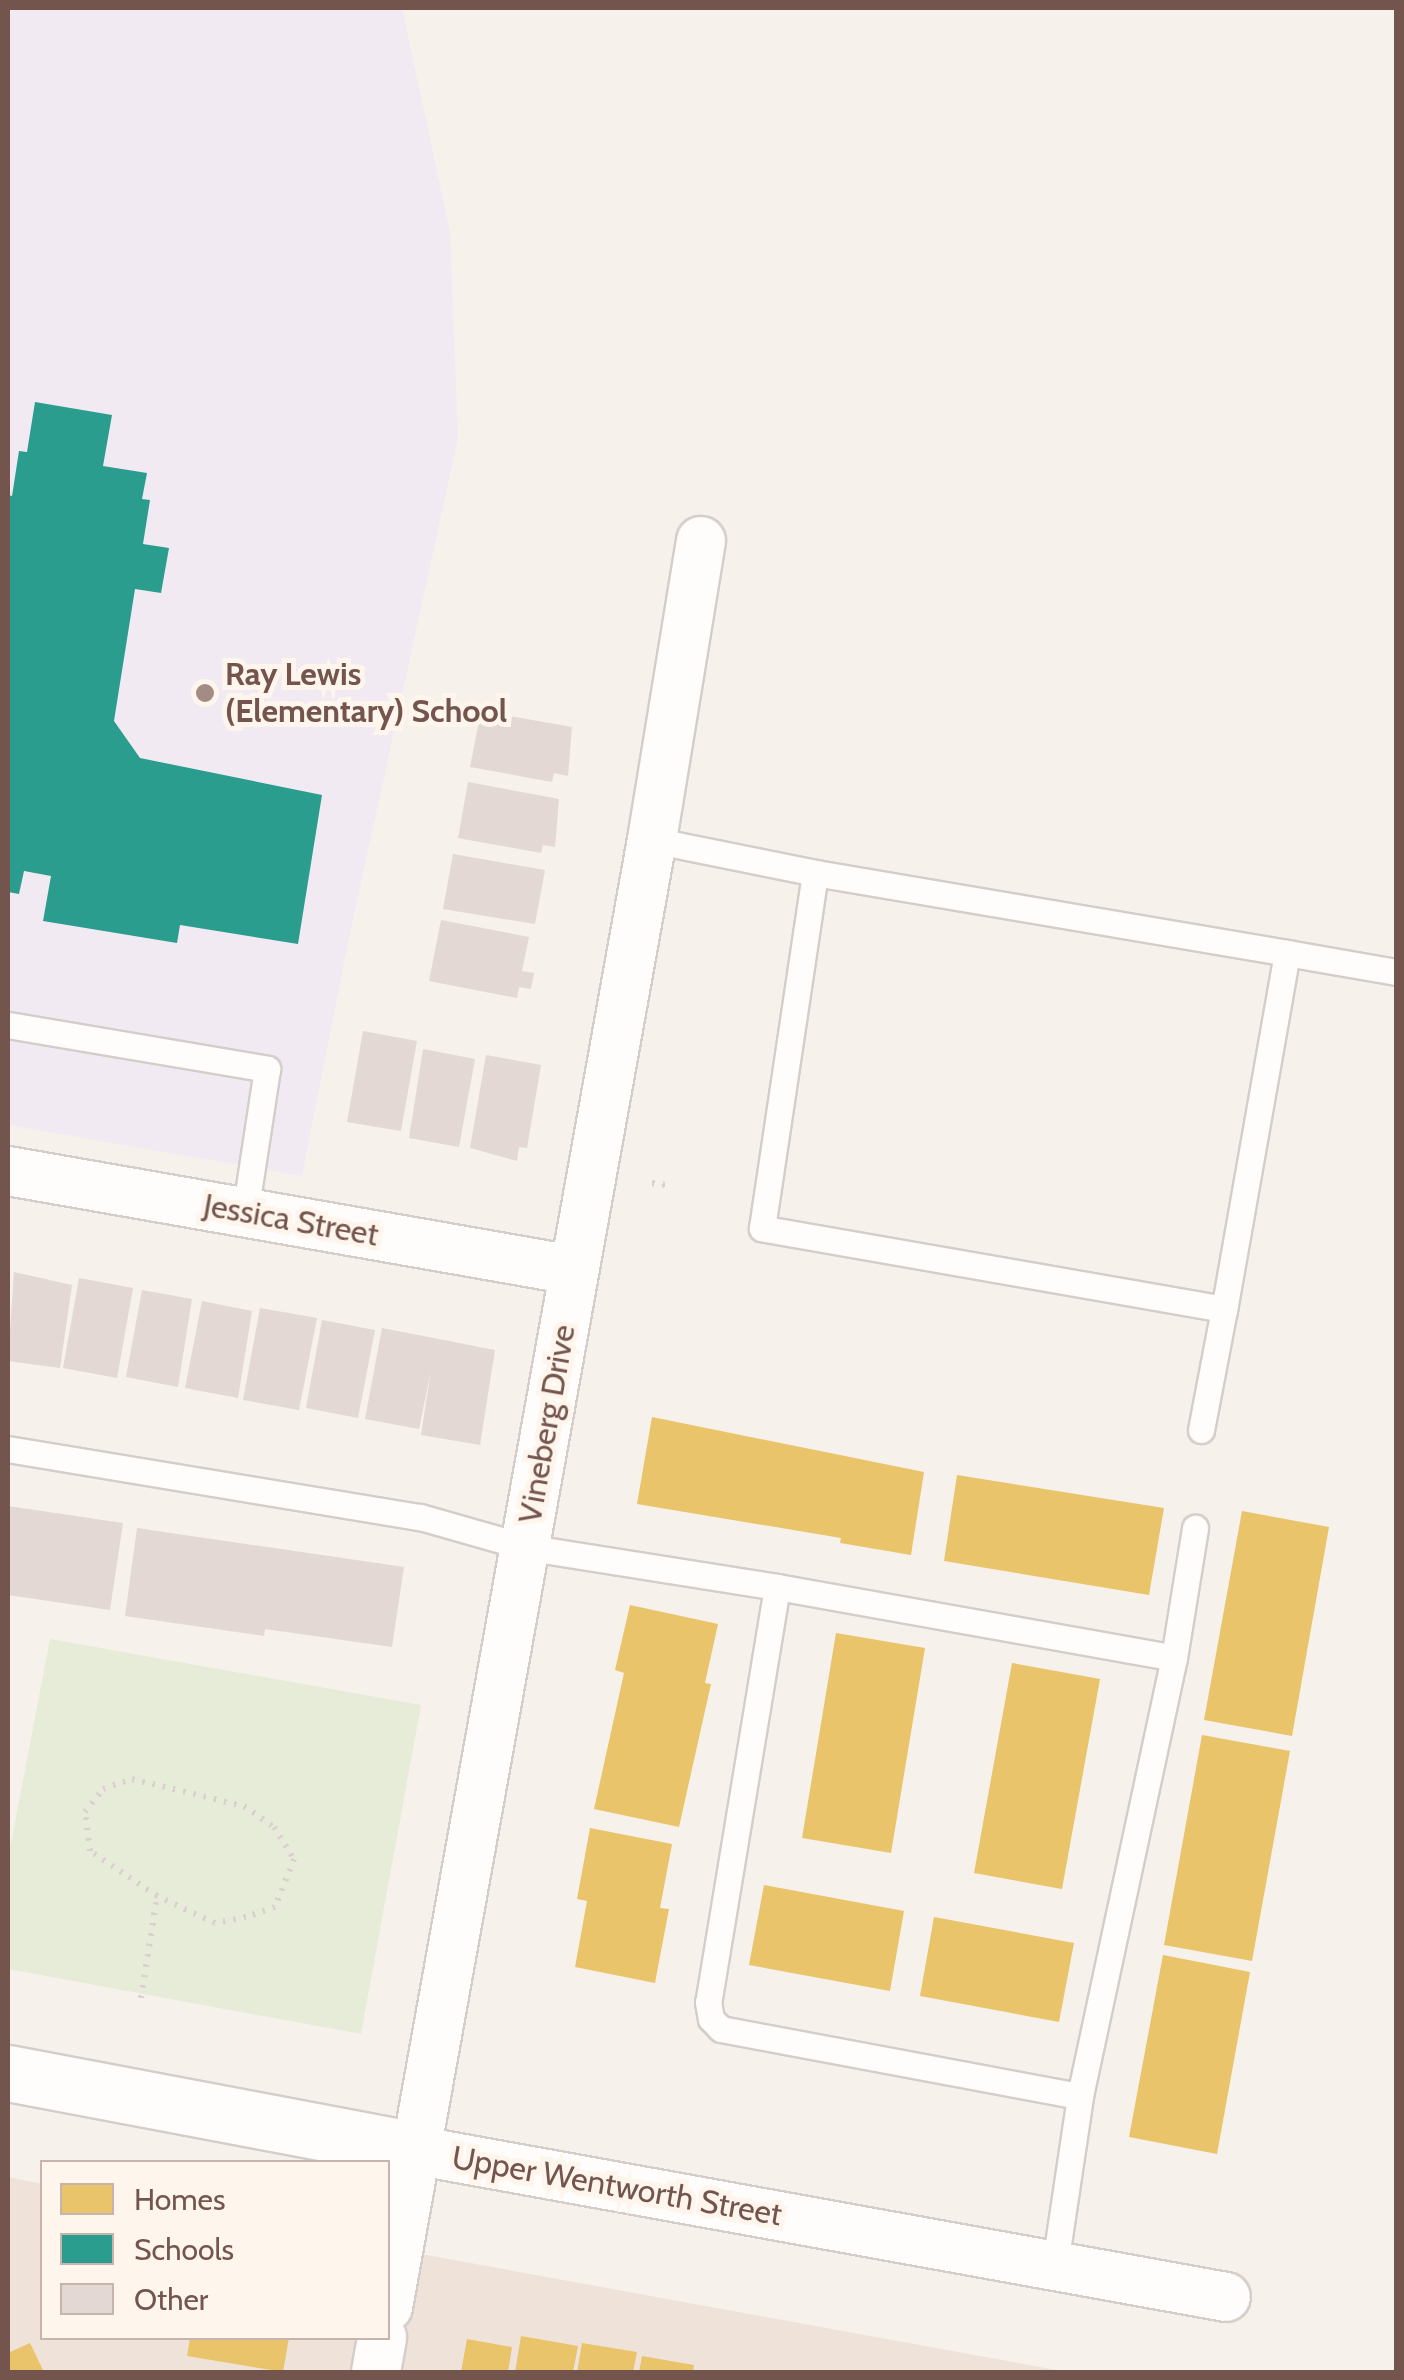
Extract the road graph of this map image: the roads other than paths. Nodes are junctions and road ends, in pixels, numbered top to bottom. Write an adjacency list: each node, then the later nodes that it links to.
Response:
1 (701, 541): 2 (street, Vineberg Drive)
2 (652, 840): 3 (lane); 9 (street, Vineberg Drive)
3 (814, 873): 4 (lane); 10 (lane)
4 (1286, 954): 5 (lane); 10 (lane)
5 (1396, 972)
6 (8, 1026): 8 (lane)
7 (8, 1170): 8 (street, Jessica Street)
8 (245, 1212): 9 (street, Jessica Street)
9 (574, 1270): 14 (street, Vineberg Drive)
10 (1224, 1309): 11 (lane)
11 (1201, 1430)
12 (8, 1449): 14 (lane)
13 (1195, 1528): 16 (lane)
14 (525, 1548): 15 (lane); 19 (street, Vineberg Drive)
15 (777, 1587): 16 (lane); 18 (lane)
16 (1174, 1658): 18 (lane)
17 (8, 2073): 19 (street, Upper Wentworth Street)
18 (1080, 2096): 20 (lane)
19 (414, 2150): 20 (street, Upper Wentworth Street); 21 (street, Vineberg Drive)
20 (1055, 2264): 22 (street, Upper Wentworth Street)
21 (390, 2295)
22 (1226, 2297)
23 (382, 2340): 24 (street)
24 (376, 2372)

